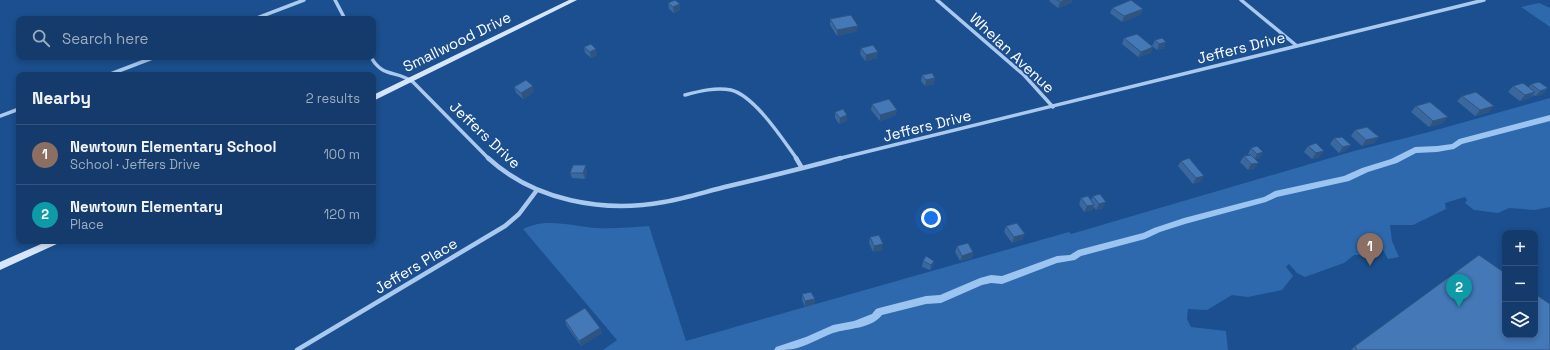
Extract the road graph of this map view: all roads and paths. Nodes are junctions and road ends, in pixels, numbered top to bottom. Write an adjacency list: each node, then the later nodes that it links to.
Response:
1 (304, 0): 7 (street)
2 (335, 0): 8 (street)
3 (574, 0): 13 (street, Smallwood Drive)
4 (937, 0): 16 (street, Whelan Avenue)
5 (1242, 0): 9 (street)
6 (1484, 0): 9 (street, Jeffers Drive)
7 (262, 16)
8 (343, 16)
9 (1297, 46): 16 (street, Jeffers Drive)
10 (147, 60): 12 (street)
11 (373, 60): 13 (street)
12 (116, 72)
13 (411, 81): 15 (street, Smallwood Drive); 20 (street, Jeffers Drive)
14 (685, 95): 19 (street)
15 (376, 97)
16 (1053, 107): 19 (street, Jeffers Drive)
17 (16, 110): 18 (street)
18 (0, 116)
19 (802, 168): 20 (street, Jeffers Drive)
20 (537, 190): 23 (street, Jeffers Place)
21 (49, 244): 22 (street)
22 (0, 266)
23 (297, 350)

